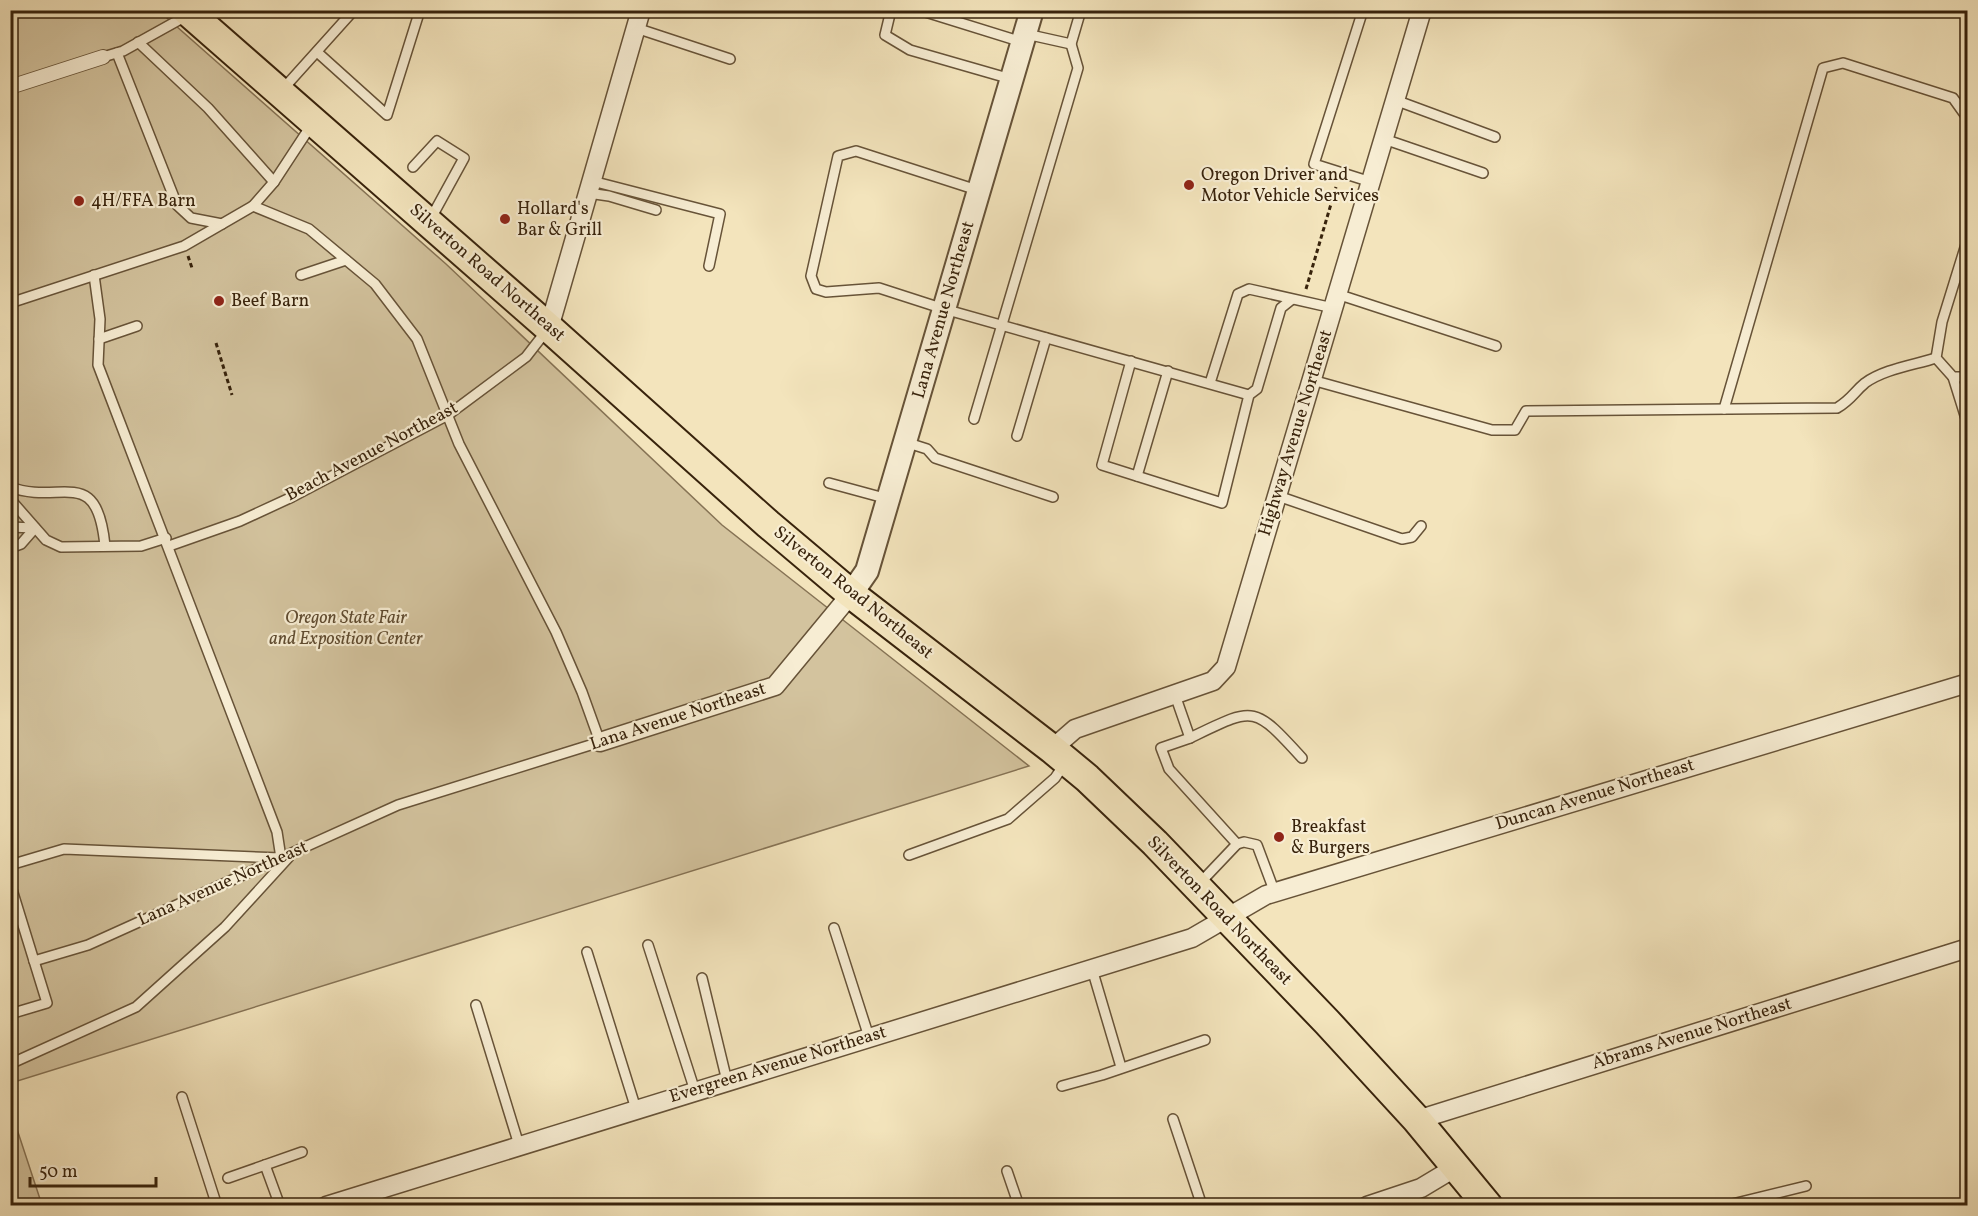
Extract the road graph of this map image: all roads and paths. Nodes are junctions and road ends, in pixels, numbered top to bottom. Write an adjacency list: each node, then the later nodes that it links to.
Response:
1 (354, 10): 14 (lane)
2 (420, 10): 14 (lane)
3 (891, 10): 18 (lane)
4 (919, 10): 11 (lane)
5 (1032, 10): 11 (street, Lana Avenue Northeast)
6 (1081, 10): 13 (lane)
7 (1363, 10): 29 (lane)
8 (1422, 10): 21 (street, Highway Avenue Northeast)
9 (188, 12): 12 (lane); 20 (main road, Silverton Road Northeast)
10 (639, 19): 17 (lane); 30 (street, Beach Avenue Northeast)
11 (1024, 38): 13 (lane); 18 (street, Lana Avenue Northeast)
12 (138, 42): 15 (lane); 28 (lane)
13 (1071, 44): 47 (lane)
14 (317, 52): 20 (lane)
15 (117, 53): 16 (lane); 36 (lane)
16 (103, 57): 19 (street)
17 (730, 59)
18 (1012, 79): 32 (street, Lana Avenue Northeast)
19 (10, 87)
20 (281, 91): 23 (main road, Silverton Road Northeast)
21 (1395, 100): 24 (lane); 25 (street, Highway Avenue Northeast)
22 (1968, 119): 63 (lane)
23 (314, 122): 28 (lane); 35 (main road, Silverton Road Northeast)
24 (1495, 137)
25 (1384, 139): 27 (lane); 29 (street, Highway Avenue Northeast)
26 (413, 167): 35 (lane)
27 (1483, 173)
28 (274, 182): 33 (lane)
29 (1371, 182): 44 (street, Highway Avenue Northeast)
30 (590, 187): 34 (lane); 39 (lane); 49 (street, Beach Avenue Northeast)
31 (1336, 187): 42 (path)
32 (979, 190): 46 (street, Lana Avenue Northeast); 46 (lane)
33 (253, 206): 36 (lane); 38 (lane)
34 (656, 210)
35 (429, 222): 49 (main road, Silverton Road Northeast)
36 (222, 224): 40 (lane)
37 (1968, 238): 54 (lane)
38 (346, 260): 41 (lane); 64 (lane)
39 (710, 266)
40 (94, 275): 45 (lane); 51 (lane)
41 (301, 275)
42 (1306, 289)
43 (1291, 300): 44 (lane); 60 (lane); 62 (lane)
44 (1335, 301): 53 (lane); 59 (street, Highway Avenue Northeast)
45 (10, 303)
46 (944, 309): 47 (lane); 68 (street, Lana Avenue Northeast)
47 (1001, 325): 50 (lane); 65 (lane)
48 (137, 326): 51 (lane)
49 (549, 328): 64 (lane, Beach Avenue Northeast); 82 (main road, Silverton Road Northeast)
50 (1046, 338): 55 (lane); 67 (lane)
51 (99, 339): 79 (lane)
52 (216, 343): 61 (path)
53 (1496, 346)
54 (1936, 358): 57 (lane); 63 (lane)
55 (1131, 361): 56 (lane); 69 (lane)
56 (1168, 371): 60 (lane); 69 (lane)
57 (1953, 377): 58 (lane); 66 (lane)
58 (1968, 377)
59 (1312, 380): 63 (lane); 72 (street, Highway Avenue Northeast)
60 (1210, 383): 62 (lane)
61 (232, 395)
62 (1249, 395): 69 (lane)
63 (1724, 409)
64 (448, 415): 79 (lane, Beach Avenue Northeast); 86 (lane)
65 (974, 419)
66 (1968, 425)
67 (1017, 436)
68 (905, 442): 73 (lane); 75 (street, Lana Avenue Northeast)
69 (1137, 476)
70 (829, 483): 75 (lane)
71 (10, 487): 80 (lane)
72 (1278, 496): 76 (lane); 84 (street, Highway Avenue Northeast)
73 (1053, 497)
74 (10, 499): 78 (lane, Beach Avenue Northeast)
75 (888, 499): 82 (street, Lana Avenue Northeast)
76 (1421, 526)
77 (10, 527): 78 (lane)
78 (35, 528): 80 (lane, Beach Avenue Northeast); 81 (lane)
79 (167, 542): 80 (lane, Beach Avenue Northeast); 92 (lane)
80 (105, 546)
81 (10, 548)
82 (852, 594): 86 (street, Lana Avenue Northeast); 87 (main road, Silverton Road Northeast)
83 (1968, 683): 96 (street, Duncan Avenue Northeast)
84 (1175, 695): 85 (lane); 87 (street, Highway Avenue Northeast)
85 (1190, 738): 88 (lane); 89 (lane)
86 (600, 742): 90 (lane, Lana Avenue Northeast)
87 (1060, 755): 91 (lane); 95 (main road, Silverton Road Northeast)
88 (1302, 758)
89 (1238, 844): 95 (lane); 96 (lane)
90 (293, 853): 92 (lane, Lana Avenue Northeast); 109 (lane)
91 (909, 855)
92 (281, 858): 93 (lane); 102 (lane, Lana Avenue Northeast)
93 (10, 865)
94 (10, 883): 102 (lane)
95 (1197, 887): 97 (main road, Silverton Road Northeast)
96 (1275, 893): 97 (street, Duncan Avenue Northeast)
97 (1227, 918): 103 (street, Evergreen Avenue Northeast); 117 (main road, Silverton Road Northeast)
98 (834, 928): 107 (lane)
99 (648, 945): 113 (lane)
100 (1968, 948): 117 (street, Abrams Avenue Northeast)
101 (588, 952): 115 (lane)
102 (34, 961): 106 (lane)
103 (1092, 969): 107 (street, Evergreen Avenue Northeast); 110 (lane)
104 (702, 978): 111 (lane)
105 (476, 1005): 118 (lane)
106 (10, 1014)
107 (869, 1037): 111 (street, Evergreen Avenue Northeast)
108 (1205, 1040): 110 (lane)
109 (10, 1064)
110 (1121, 1067): 112 (lane)
111 (727, 1081): 113 (street, Evergreen Avenue Northeast)
112 (1062, 1086)
113 (695, 1091): 115 (street, Evergreen Avenue Northeast)
114 (182, 1098): 125 (lane)
115 (636, 1109): 118 (street, Evergreen Avenue Northeast)
116 (1173, 1119): 129 (lane)
117 (1417, 1120): 121 (main road, Silverton Road Northeast)
118 (519, 1145): 127 (street, Evergreen Avenue Northeast)
119 (302, 1152): 120 (lane)
120 (265, 1165): 123 (lane); 126 (lane)
121 (1456, 1167): 130 (street); 131 (main road, Silverton Road Northeast)
122 (1007, 1171): 128 (lane)
123 (228, 1179)
124 (1806, 1186): 132 (lane)
125 (217, 1206)
126 (280, 1206)
127 (326, 1206)
128 (1019, 1206)
129 (1202, 1206)
130 (1367, 1206)
131 (1488, 1206)
132 (1724, 1206)

